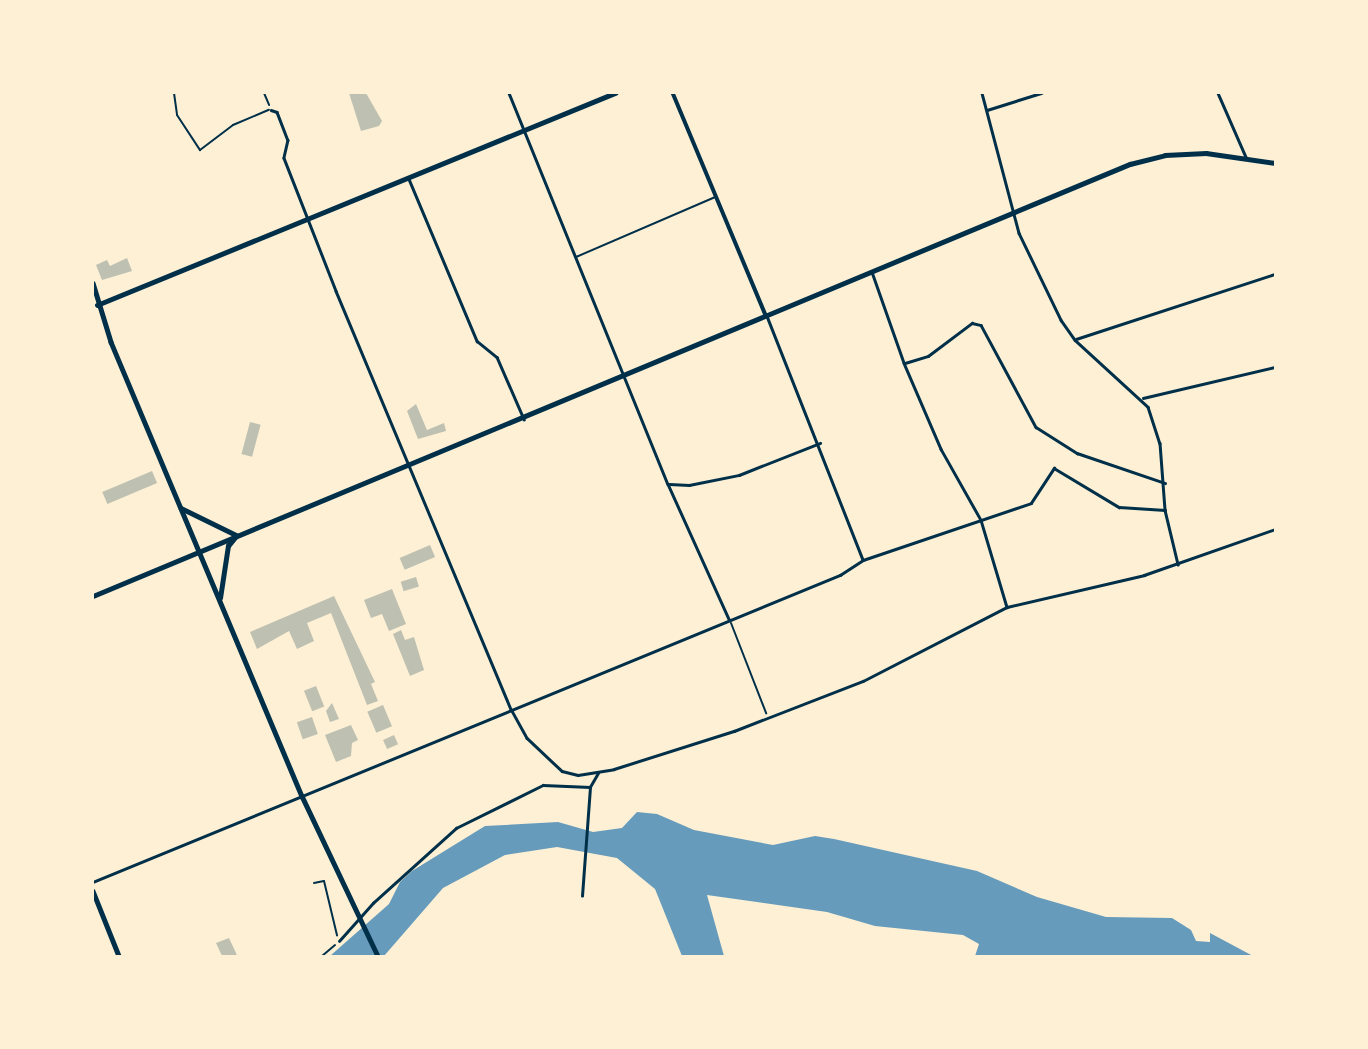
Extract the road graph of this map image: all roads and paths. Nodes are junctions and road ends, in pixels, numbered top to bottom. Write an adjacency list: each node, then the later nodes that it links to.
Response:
1 (174, 93): 9 (lane)
2 (264, 93): 9 (path)
3 (509, 93): 11 (street)
4 (615, 93): 11 (main road)
5 (673, 93): 15 (street)
6 (982, 93): 10 (street)
7 (1041, 93): 10 (street)
8 (1218, 93): 12 (street)
9 (271, 110): 17 (street)
10 (987, 110): 16 (street)
11 (525, 129): 14 (main road); 18 (street)
12 (1246, 158): 13 (main road); 16 (main road)
13 (1275, 163)
14 (408, 176): 17 (main road); 29 (street)
15 (716, 197): 18 (lane); 23 (street)
16 (1013, 210): 19 (main road); 24 (street)
17 (307, 217): 22 (main road); 31 (street)
18 (575, 257): 27 (street)
19 (872, 272): 23 (main road); 25 (street)
20 (1275, 274): 24 (street)
21 (93, 283): 22 (main road)
22 (94, 305): 34 (main road)
23 (766, 315): 27 (main road); 30 (street)
24 (1075, 340): 28 (street)
25 (904, 363): 32 (street); 36 (street)
26 (1275, 367): 28 (street)
27 (625, 376): 29 (main road); 33 (street)
28 (1143, 398): 32 (street)
29 (524, 419): 31 (main road)
30 (820, 443): 33 (street); 40 (street)
31 (409, 466): 38 (main road); 46 (street)
32 (1165, 482): 35 (street)
33 (668, 484): 45 (street)
34 (180, 507): 38 (main road); 39 (main road)
35 (1166, 510): 36 (street); 41 (street)
36 (981, 520): 40 (street); 44 (street)
37 (1275, 529): 41 (street)
38 (237, 535): 39 (main road); 43 (main road)
39 (201, 551): 42 (main road); 43 (main road)
40 (863, 560): 45 (street)
41 (1178, 564): 44 (street)
42 (93, 596)
43 (220, 597): 50 (main road)
44 (1007, 607): 47 (street)
45 (729, 619): 46 (street); 47 (path)
46 (511, 709): 48 (street); 50 (street)
47 (768, 719): 48 (street)
48 (598, 773): 49 (street)
49 (590, 787): 54 (street); 55 (street)
50 (302, 796): 51 (street); 58 (main road)
51 (93, 882)
52 (314, 883): 55 (path)
53 (93, 891): 56 (main road)
54 (582, 896)
55 (339, 941): 57 (path)
56 (120, 956)
57 (322, 956)
58 (378, 956)

